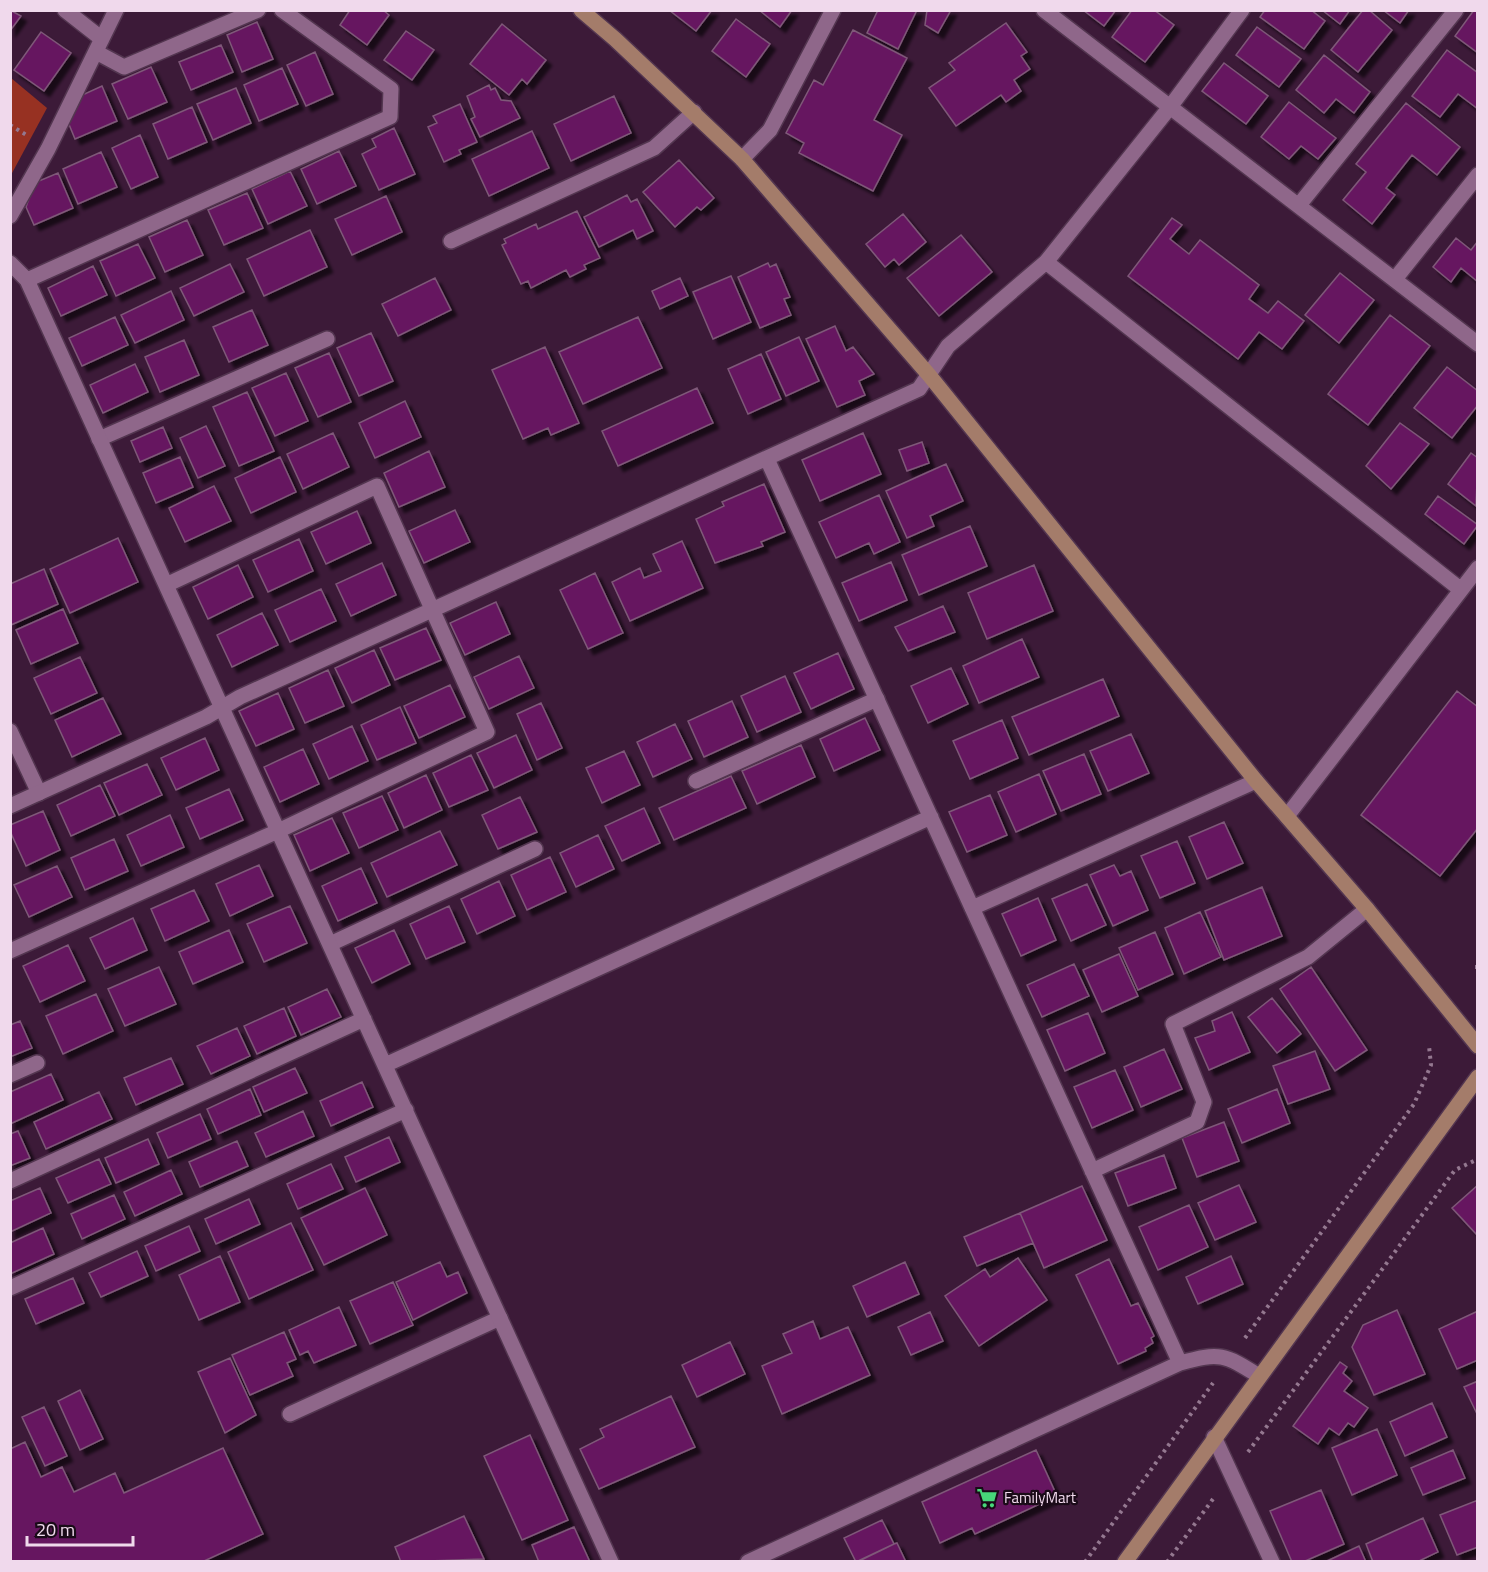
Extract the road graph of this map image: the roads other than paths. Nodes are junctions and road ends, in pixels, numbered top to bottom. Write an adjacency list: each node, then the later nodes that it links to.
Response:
1 (65, 10): 10 (street)
2 (116, 10): 10 (street)
3 (258, 10): 10 (street)
4 (282, 10): 21 (street)
5 (581, 10): 12 (street)
6 (833, 10): 13 (street)
7 (1044, 10): 11 (street)
8 (1242, 10): 11 (street)
9 (1456, 10): 15 (street)
10 (99, 45): 16 (street)
11 (1170, 106): 15 (street); 18 (street)
12 (694, 112): 13 (street); 17 (street)
13 (742, 159): 24 (street)
14 (1478, 175): 20 (street)
15 (1299, 206): 20 (street)
16 (10, 216)
17 (451, 242)
18 (1046, 262): 24 (street); 29 (street)
19 (10, 263): 21 (street)
20 (1395, 279): 23 (street)
21 (27, 280): 25 (street)
22 (327, 339): 25 (street)
23 (1478, 344)
24 (929, 375): 26 (street); 35 (street)
25 (99, 439): 28 (street)
26 (767, 459): 30 (street); 31 (street)
27 (1478, 568): 29 (street)
28 (166, 585): 30 (street); 32 (street)
29 (1461, 589): 38 (street)
30 (433, 609): 32 (street); 40 (street)
31 (877, 699): 34 (street); 39 (street)
32 (222, 707): 36 (street); 40 (street)
33 (10, 731): 36 (street)
34 (696, 781)
35 (1256, 781): 38 (street); 42 (street)
36 (39, 793): 37 (street)
37 (10, 806)
38 (1287, 816): 43 (street)
39 (931, 818): 42 (street); 49 (street)
40 (278, 831): 44 (street); 45 (street)
41 (535, 849): 44 (street)
42 (972, 908): 53 (street)
43 (1367, 909): 47 (street); 53 (street)
44 (330, 944): 46 (street)
45 (10, 951)
46 (364, 1019): 49 (street); 54 (street)
47 (1478, 1046)
48 (37, 1063): 50 (street)
49 (385, 1065): 52 (street)
50 (10, 1075)
51 (1478, 1077): 58 (street)
52 (406, 1110): 55 (street); 56 (street)
53 (1092, 1172): 57 (street)
54 (10, 1181)
55 (10, 1288)
56 (500, 1318): 59 (street); 61 (street)
57 (1180, 1363): 58 (street); 62 (street)
58 (1259, 1376): 60 (street)
59 (290, 1413)
60 (1214, 1437): 63 (street); 64 (street)
61 (611, 1562)
62 (748, 1562)
63 (1125, 1562)
64 (1272, 1562)

